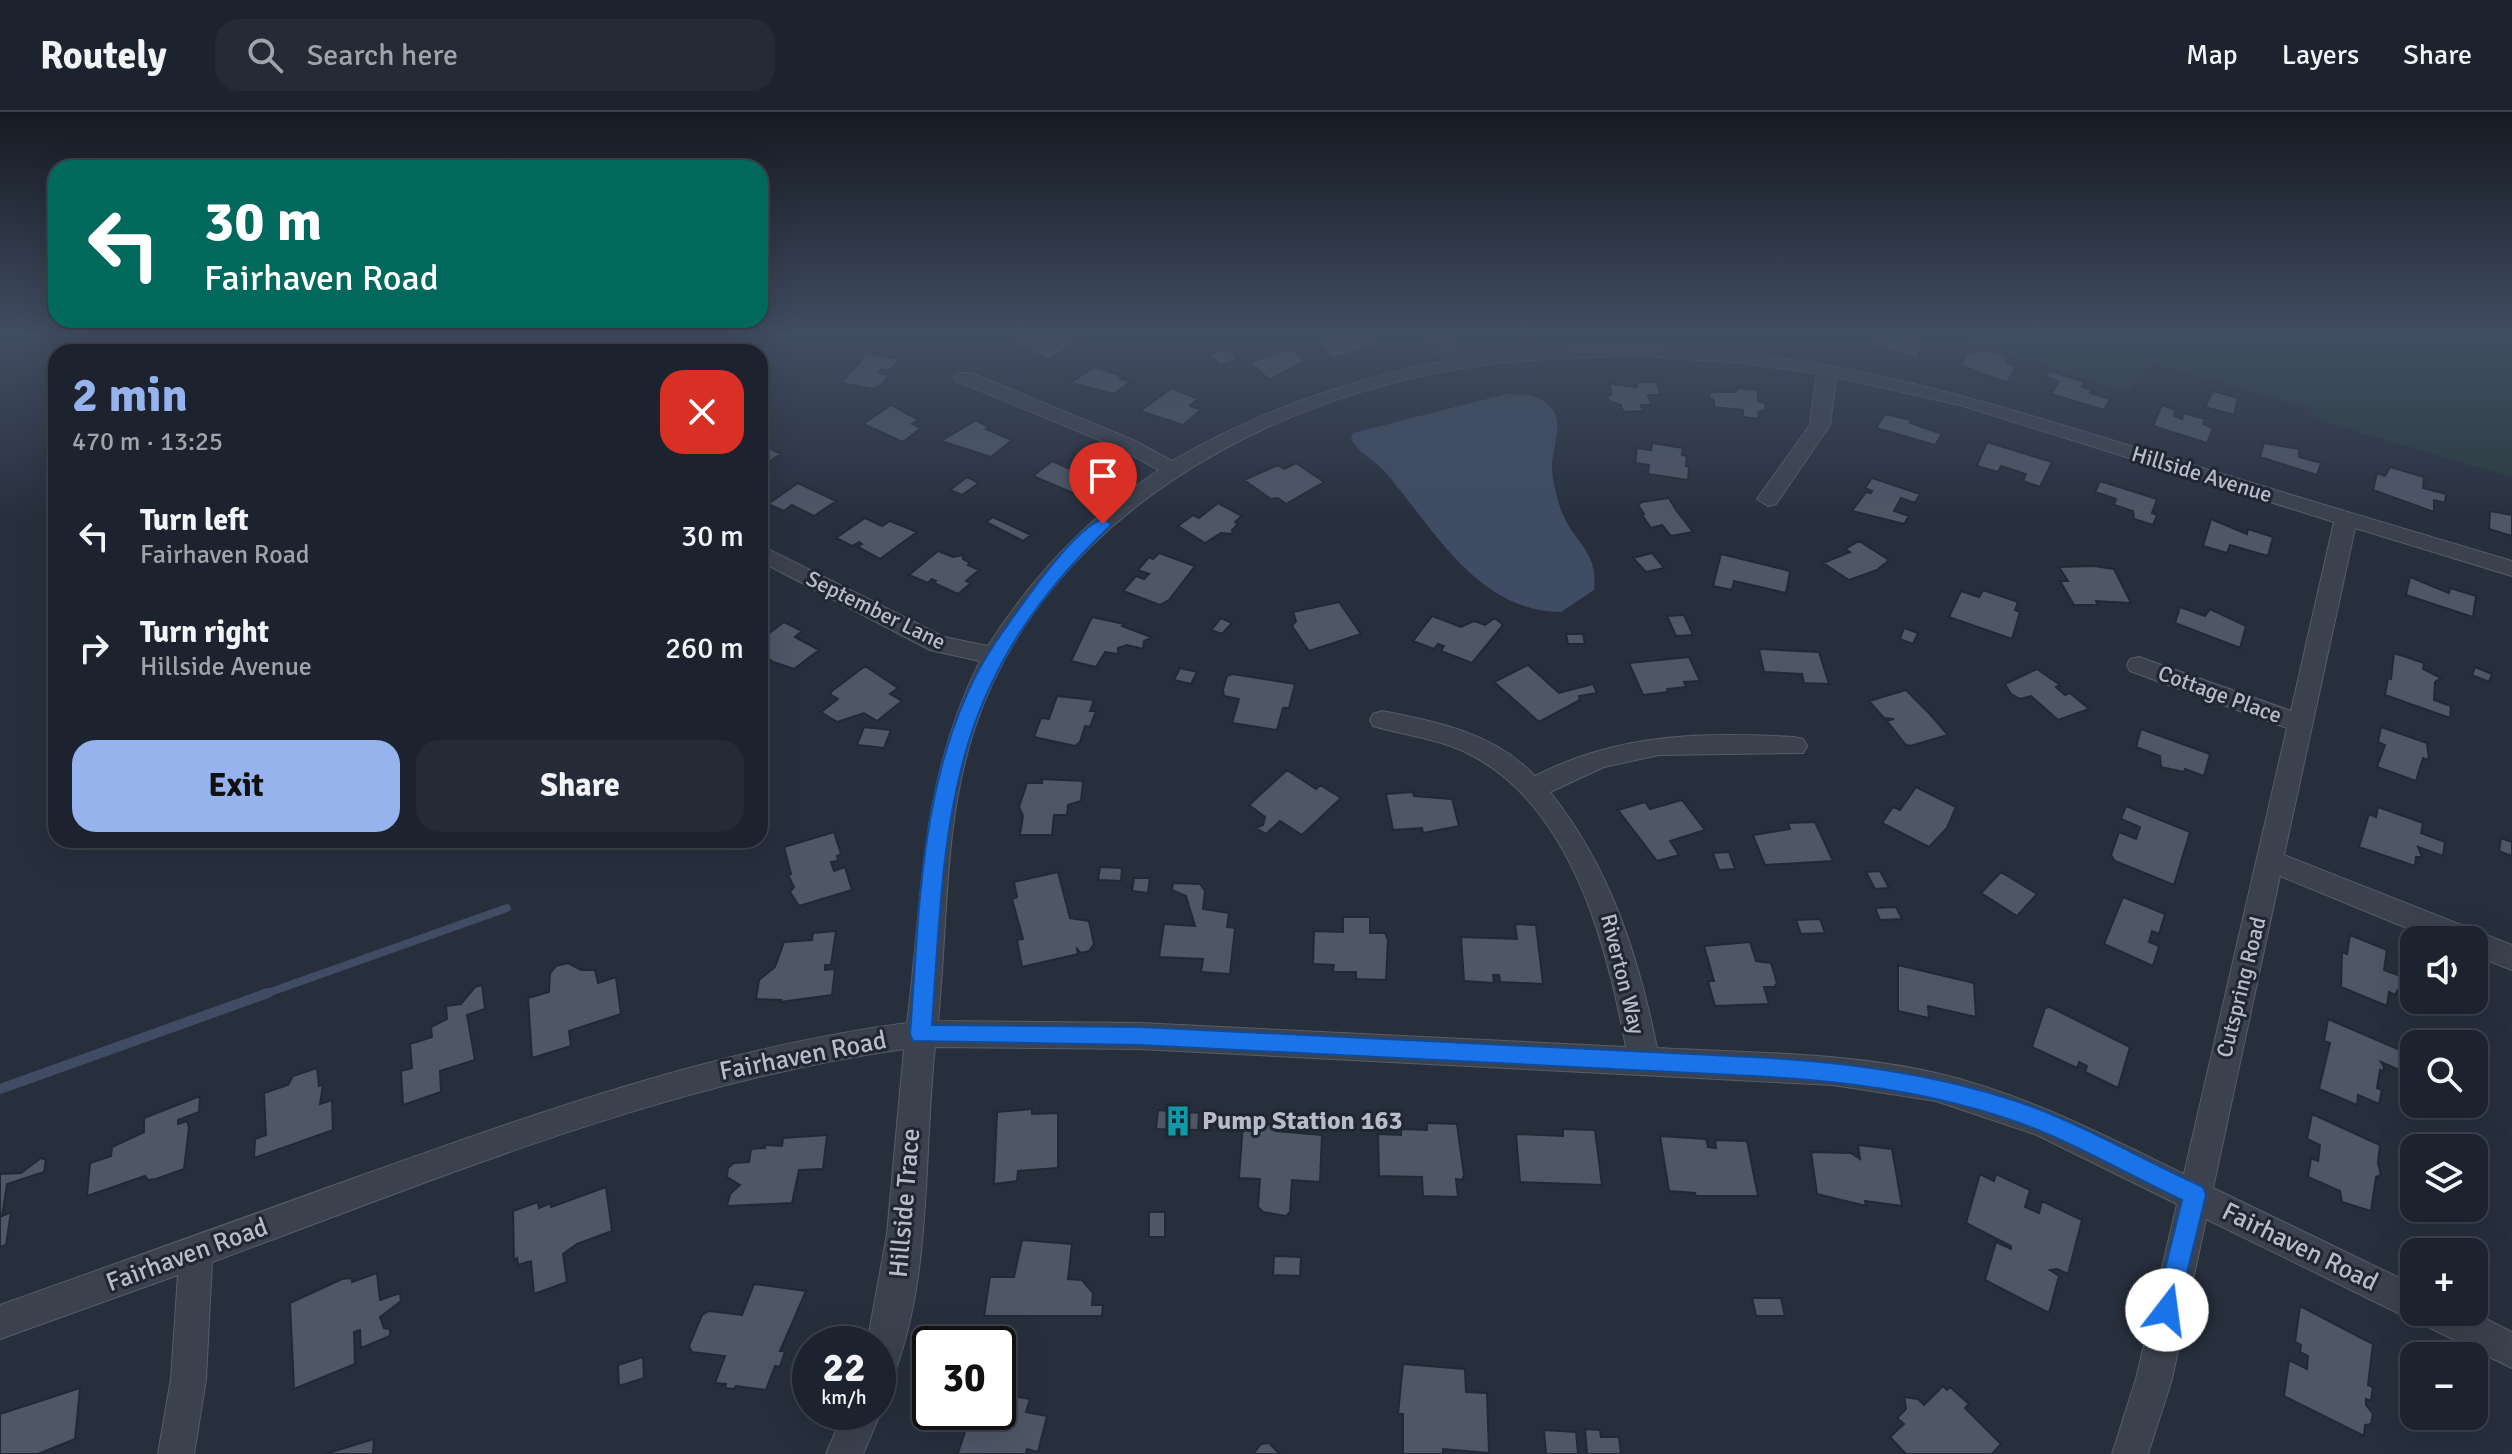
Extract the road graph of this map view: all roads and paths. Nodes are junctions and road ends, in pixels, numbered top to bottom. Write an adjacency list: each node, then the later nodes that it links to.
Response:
1 (1016, 399): 5 (street)
2 (1322, 399): 5 (street, Hillside Avenue)
3 (1825, 399): 6 (street)
4 (1957, 399): 7 (street, Hillside Avenue)
5 (1172, 469): 10 (street, Hillside Avenue)
6 (1768, 499)
7 (2346, 518): 9 (street, Hillside Avenue); 13 (street, Cutspring Road)
8 (768, 556): 10 (street, September Lane)
9 (2512, 569)
10 (995, 656): 20 (street, Hillside Avenue)
11 (2139, 665): 13 (street, Cottage Place)
12 (1382, 720): 15 (street, Riverton Way)
13 (2301, 724): 16 (street, Cutspring Road)
14 (1794, 746): 15 (street)
15 (1532, 789): 21 (street, Riverton Way)
16 (2271, 861): 17 (street); 22 (street, Cutspring Road)
17 (2432, 926)
18 (2488, 949): 19 (street)
19 (2512, 958)
20 (921, 1034): 21 (street, Fairhaven Road); 23 (street, Fairhaven Road); 26 (street, Hillside Trace)
21 (1644, 1061): 22 (street, Fairhaven Road)
22 (2195, 1195): 24 (street, Fairhaven Road); 32 (street, Cutspring Road)
23 (196, 1252): 25 (street, Fairhaven Road); 30 (street)
24 (2400, 1296)
25 (0, 1322)
26 (890, 1326)
27 (2463, 1326): 28 (street)
28 (2512, 1350)
29 (855, 1430): 31 (street)
30 (176, 1454)
31 (844, 1454)
32 (2130, 1454)

